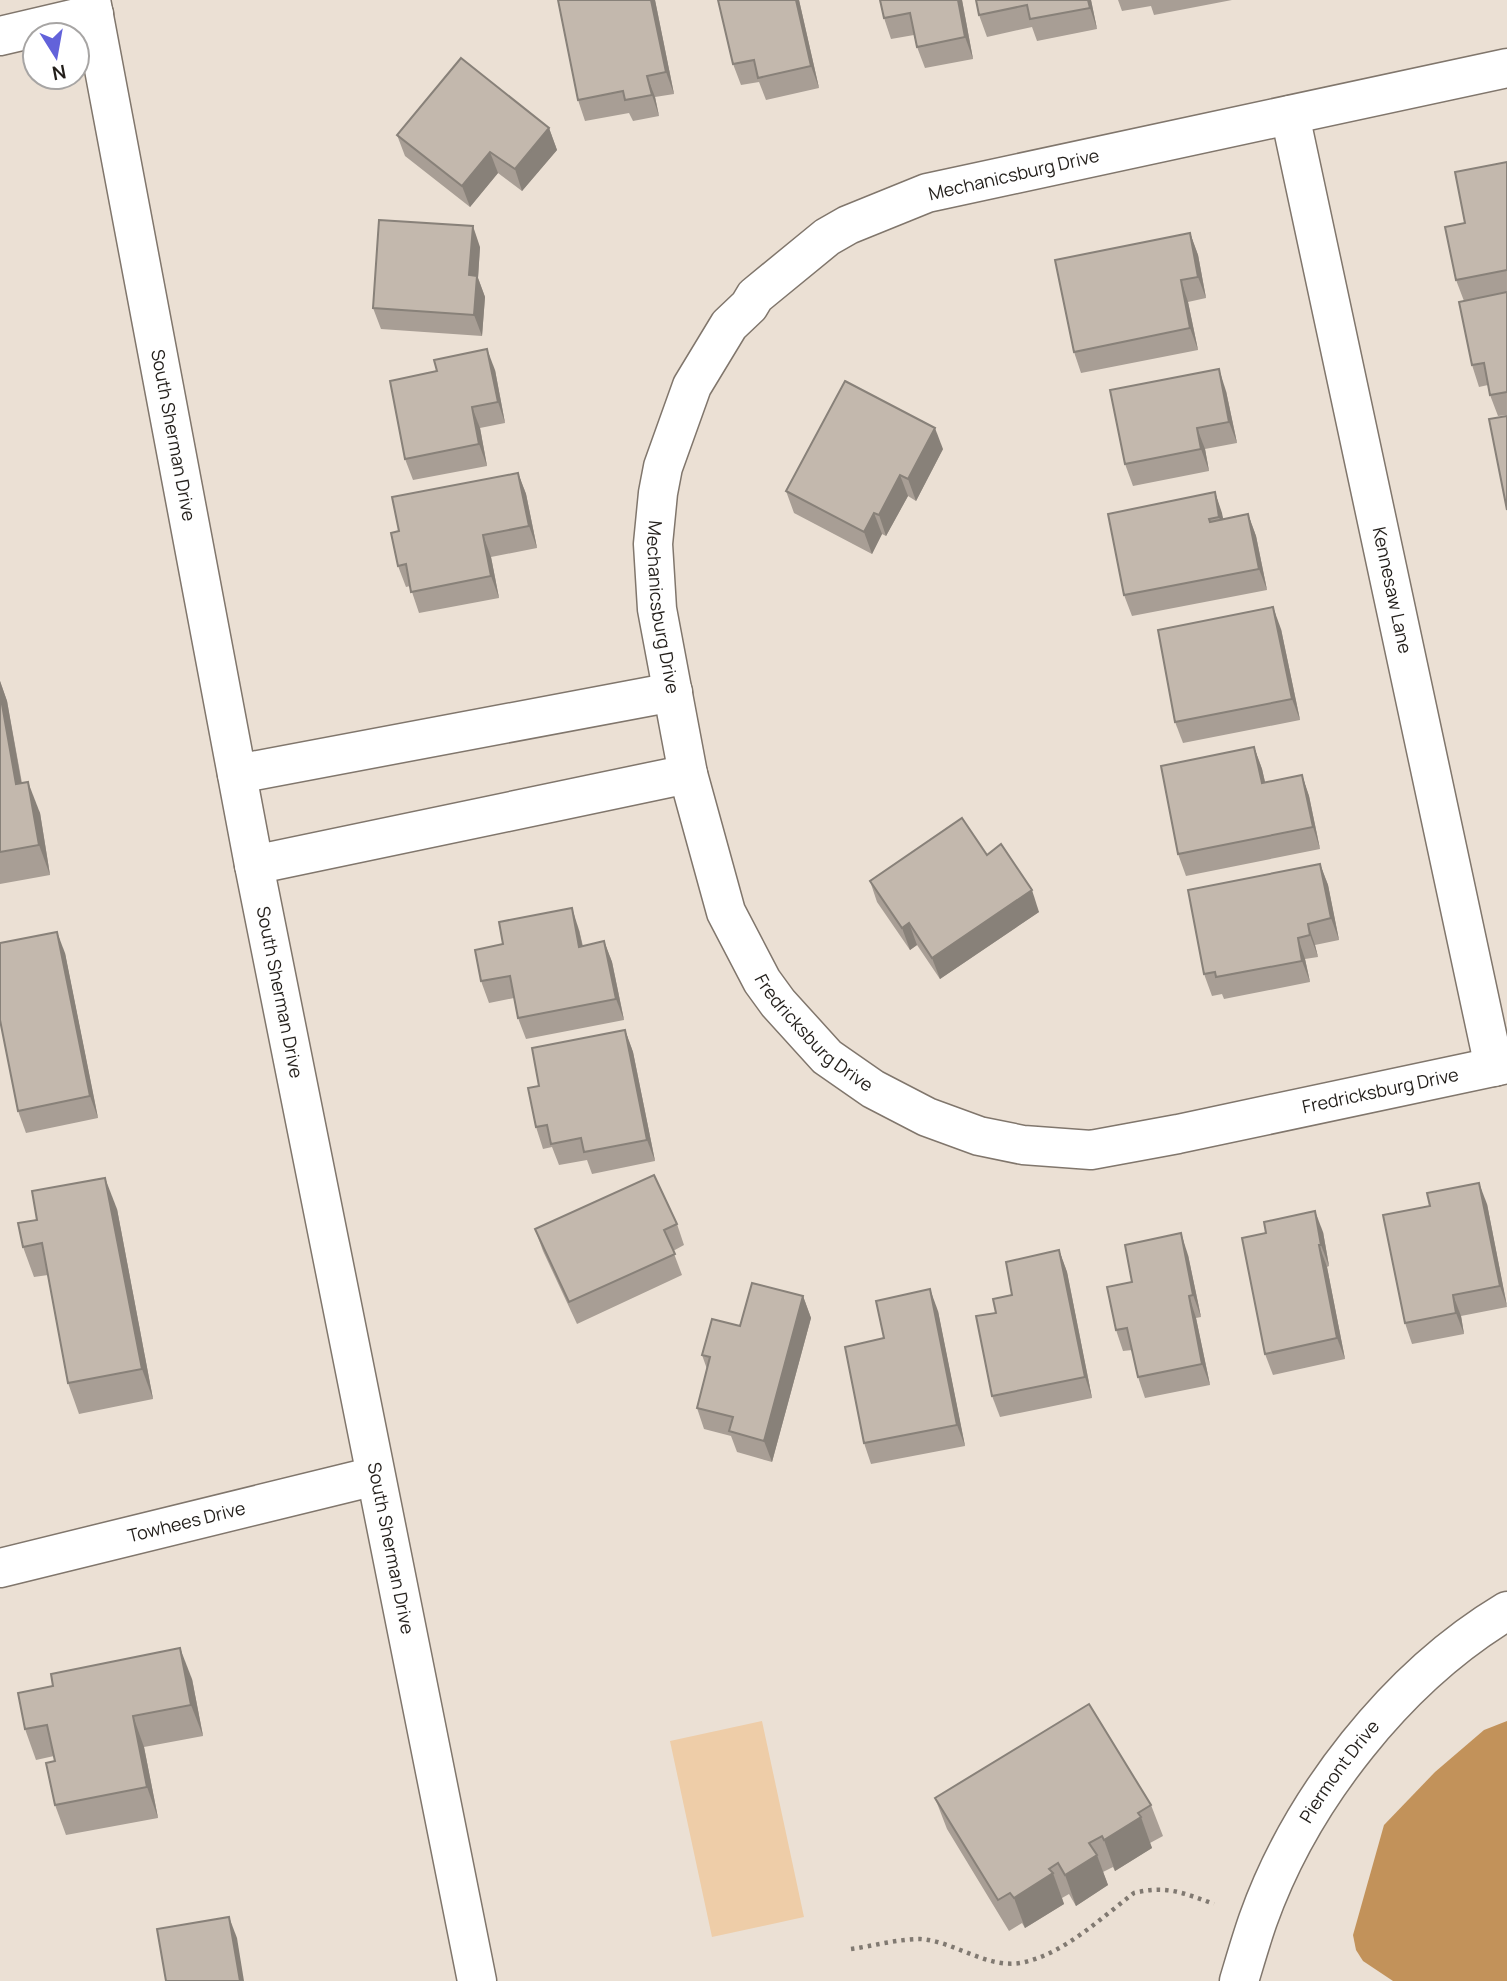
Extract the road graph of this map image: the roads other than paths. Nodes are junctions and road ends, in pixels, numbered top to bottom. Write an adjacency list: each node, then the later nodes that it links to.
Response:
1 (93, 7): 2 (street); 6 (street, South Sherman Drive)
2 (0, 36)
3 (1507, 68): 4 (street, Mechanicsburg Drive)
4 (1290, 115): 5 (street, Mechanicsburg Drive); 9 (street, Kennesaw Lane)
5 (673, 692): 6 (street); 7 (street, Mechanicsburg Drive)
6 (237, 774): 8 (street, South Sherman Drive)
7 (688, 774): 8 (street); 9 (street, Fredricksburg Drive)
8 (254, 865): 10 (street, South Sherman Drive)
9 (1500, 1065)
10 (375, 1476): 11 (street, Towhees Drive); 13 (street, South Sherman Drive)
11 (0, 1567)
12 (1507, 1611): 14 (street, Piermont Drive)
13 (477, 1981)
14 (1239, 1981)

